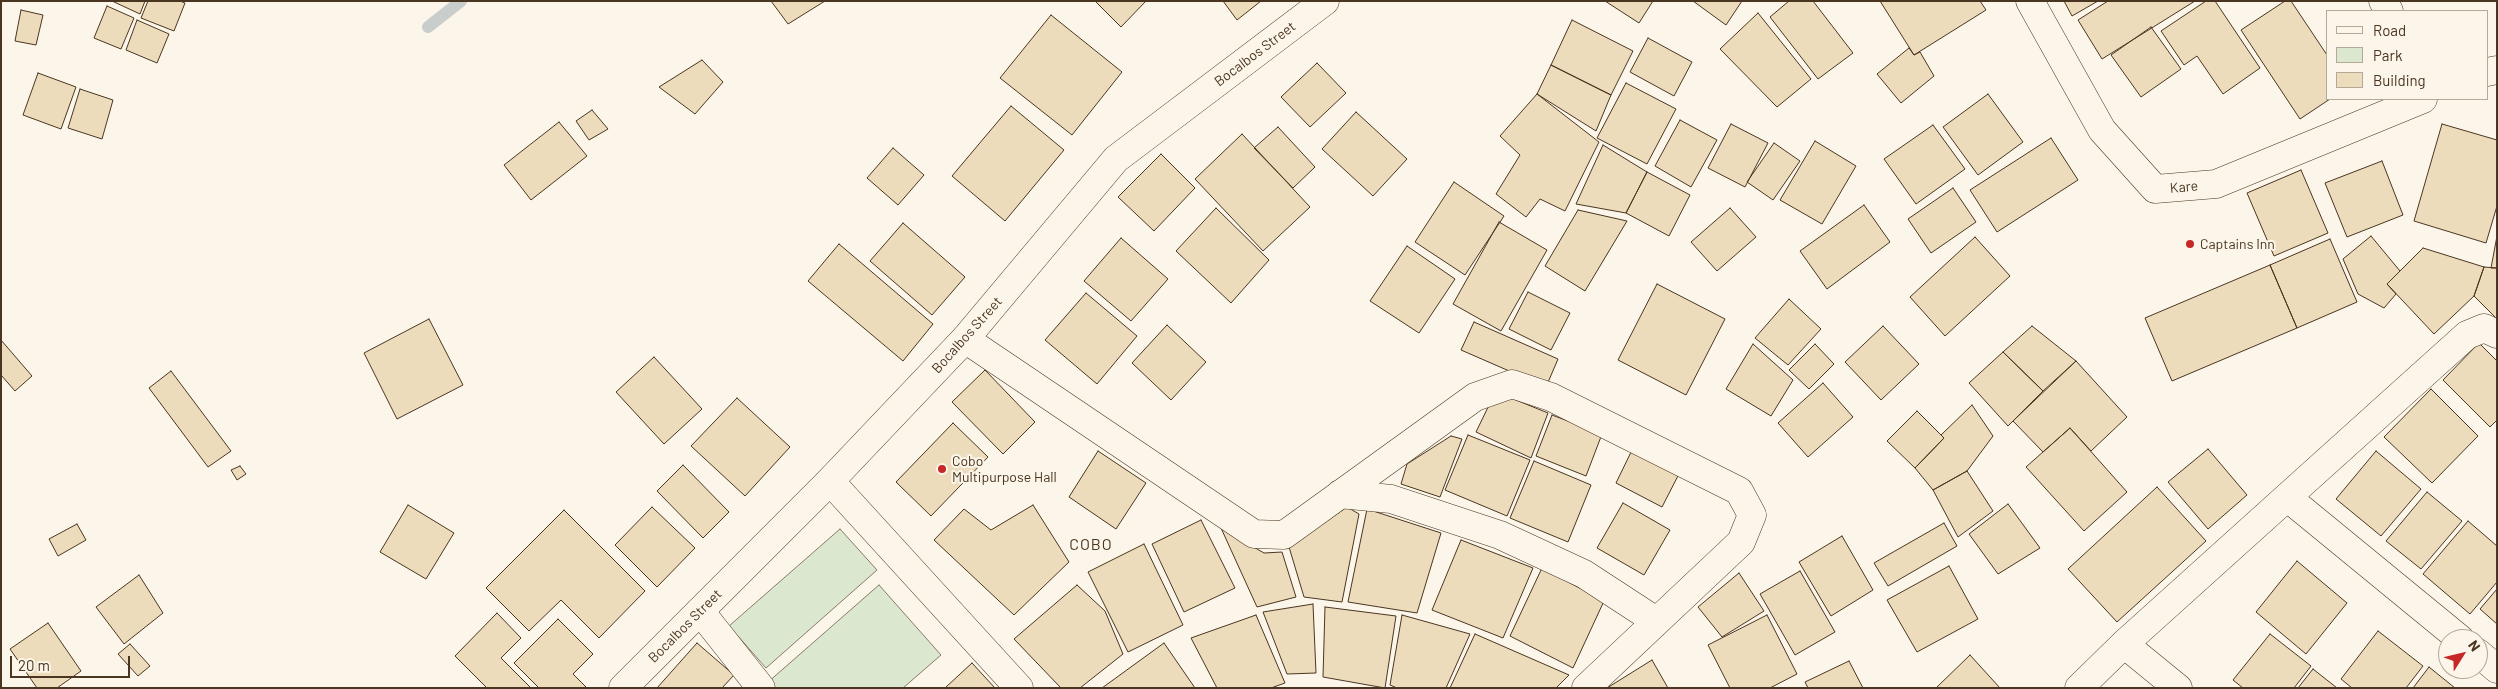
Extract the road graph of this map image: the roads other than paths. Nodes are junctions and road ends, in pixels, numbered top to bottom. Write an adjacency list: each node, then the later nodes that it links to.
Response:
1 (1325, 1): 5 (street, Bocalbos Street)
2 (2030, 1): 3 (street, Kare)
3 (2421, 100)
4 (2497, 334): 8 (street)
5 (965, 339): 6 (street, Bocalbos Street); 7 (street)
6 (830, 481): 9 (street, Bocalbos Street); 15 (street)
7 (1340, 494): 10 (street); 10 (street)
8 (2288, 498): 11 (street); 12 (street)
9 (700, 611): 13 (street, Bocalbos Street); 14 (street)
10 (1656, 621): 16 (street)
11 (2448, 629)
12 (2124, 644): 17 (street); 18 (street)
13 (623, 688)
14 (761, 688)
15 (1019, 688)
16 (1586, 688)
17 (2079, 688)
18 (2178, 688)

